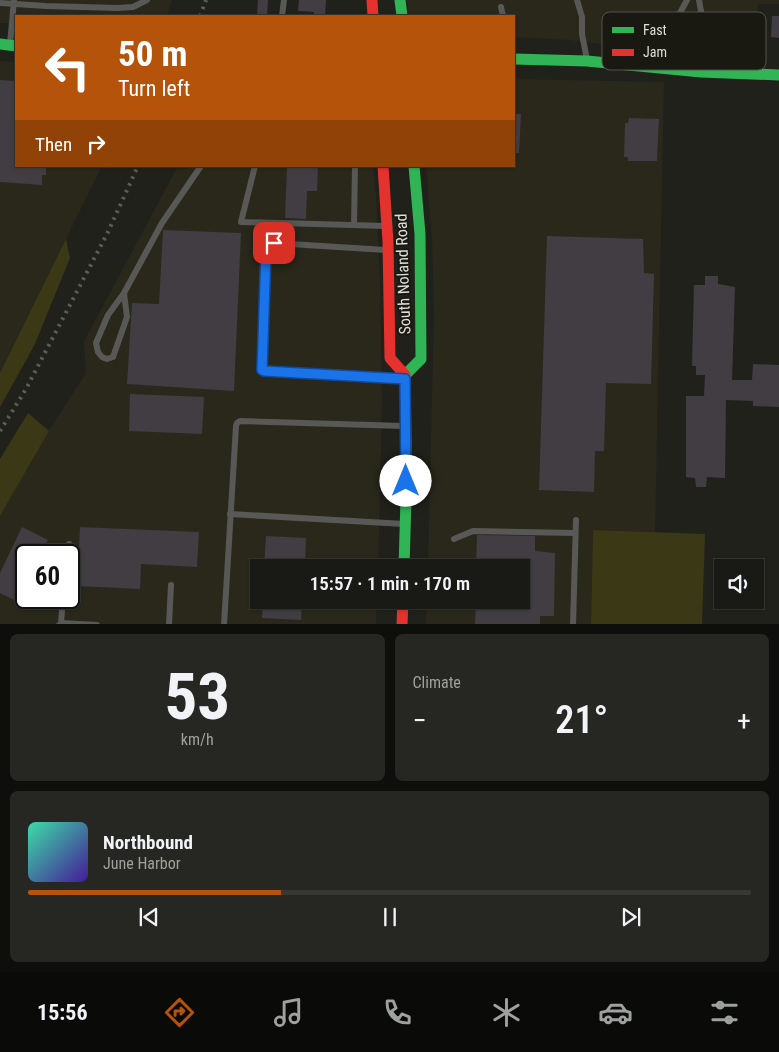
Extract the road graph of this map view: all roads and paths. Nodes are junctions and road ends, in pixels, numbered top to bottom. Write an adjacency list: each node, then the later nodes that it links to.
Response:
1 (147, 0): 7 (lane)
2 (284, 0): 11 (lane)
3 (372, 0): 12 (main road)
4 (400, 0): 13 (main road)
5 (577, 0): 17 (lane)
6 (687, 0): 10 (lane)
7 (14, 2): 8 (lane); 15 (lane)
8 (0, 3)
9 (501, 7): 14 (lane)
10 (680, 12)
11 (282, 15)
12 (372, 15)
13 (402, 15)
14 (502, 15)
15 (9, 45)
16 (515, 58): 17 (main road)
17 (587, 62): 18 (main road)
18 (602, 63)
19 (679, 70): 20 (main road)
20 (701, 72): 21 (main road)
21 (779, 75)
22 (200, 167): 30 (lane)
23 (255, 167): 27 (lane)
24 (355, 167): 27 (lane)
25 (383, 167): 28 (main road, South Noland Road)
26 (414, 167): 31 (main road, South Noland Road)
27 (354, 225): 28 (lane)
28 (387, 226): 29 (main road, South Noland Road)
29 (388, 250): 31 (main road, South Noland Road); 31 (lane)
30 (124, 293): 30 (lane)
31 (405, 377): 32 (main road)
32 (406, 426): 33 (lane); 35 (main road)
33 (230, 514): 35 (lane); 45 (lane)
34 (576, 520): 36 (lane)
35 (405, 524): 38 (main road)
36 (575, 533): 37 (lane); 47 (lane)
37 (454, 539)
38 (404, 559)
39 (171, 585): 44 (lane)
40 (61, 609): 42 (lane)
41 (403, 609): 46 (main road)
42 (59, 624): 43 (lane)
43 (97, 624)
44 (169, 624)
45 (224, 624)
46 (402, 624)
47 (572, 624)

